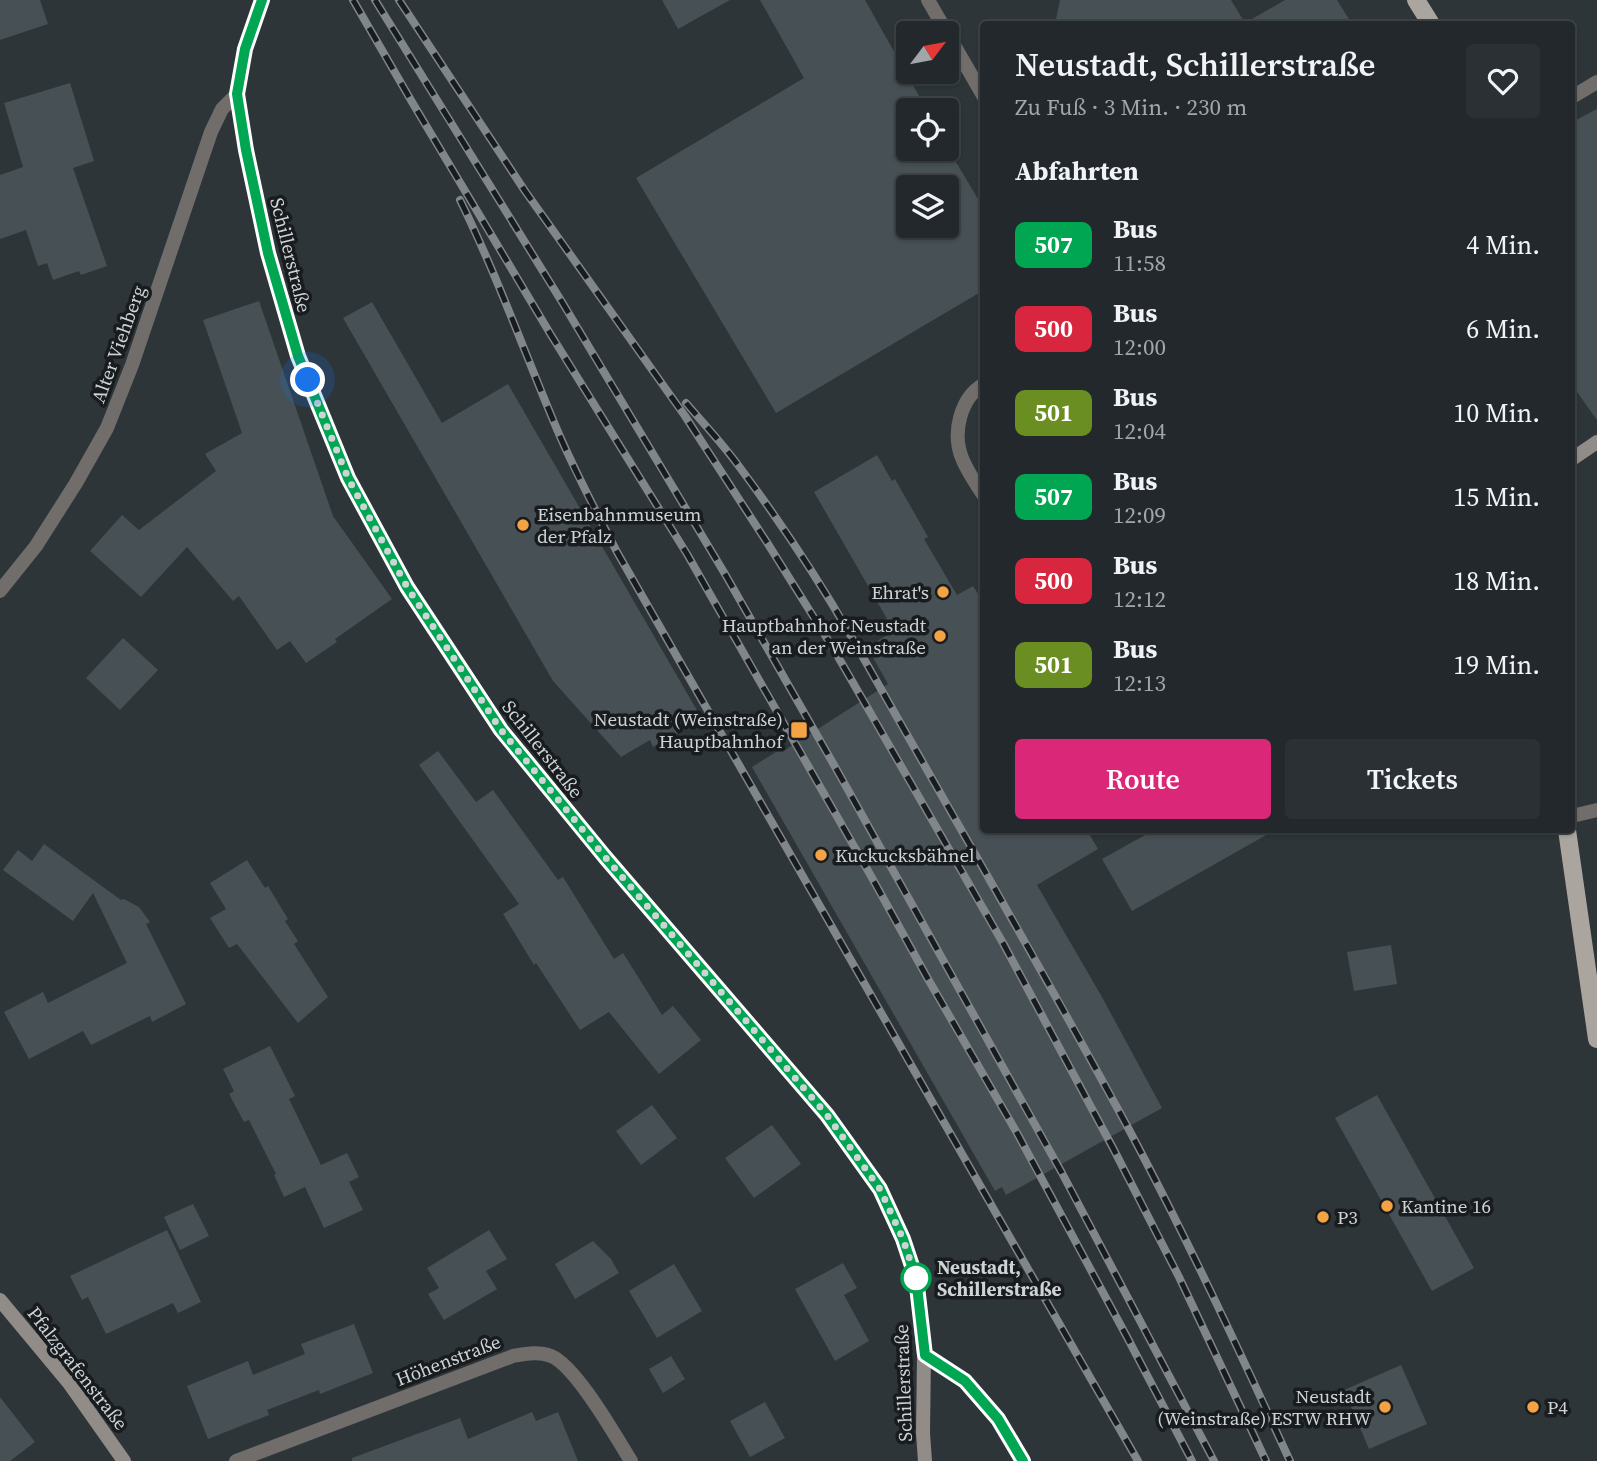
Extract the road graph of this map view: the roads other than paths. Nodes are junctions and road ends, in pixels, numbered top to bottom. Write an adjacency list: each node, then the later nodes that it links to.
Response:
1 (262, 0): 7 (street, Schillerstraße)
2 (928, 0): 6 (street)
3 (1416, 0): 4 (main road)
4 (1429, 21)
5 (1597, 82): 8 (street)
6 (980, 90)
7 (237, 94): 13 (street, Alter Viehberg); 19 (street, Schillerstraße)
8 (1575, 95)
9 (980, 386): 12 (street)
10 (1597, 442): 11 (street)
11 (1575, 457)
12 (980, 489)
13 (0, 591)
14 (1597, 810): 15 (street)
15 (1575, 815)
16 (1567, 833): 17 (main road)
17 (1597, 1039)
18 (0, 1300): 20 (street, Pfalzgrafenstraße)
19 (925, 1355): 23 (street, Schillerstraße); 24 (street)
20 (124, 1461)
21 (236, 1461): 22 (street, Höhenstraße)
22 (631, 1461)
23 (925, 1461)
24 (1023, 1461)

